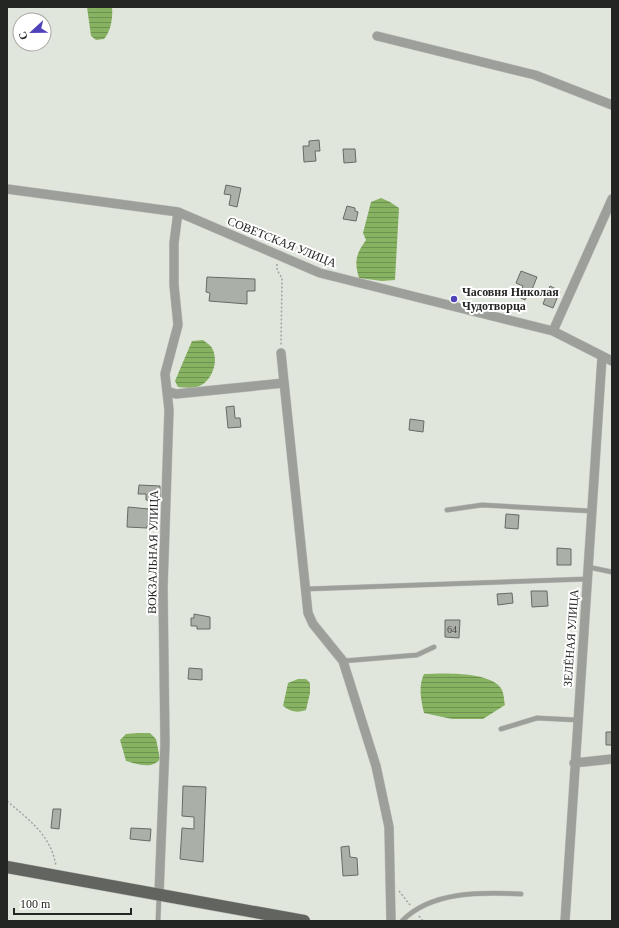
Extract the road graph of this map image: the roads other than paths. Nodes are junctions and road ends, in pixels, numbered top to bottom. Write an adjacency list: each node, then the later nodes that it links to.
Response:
1 (377, 36): 2 (street)
2 (612, 105)
3 (7, 189): 5 (street, СОВЕТСКАЯ УЛИЦА)
4 (612, 199): 6 (street)
5 (178, 212): 6 (street, СОВЕТСКАЯ УЛИЦА); 11 (street, ВОКЗАЛЬНАЯ УЛИЦА)
6 (553, 331): 8 (street, СОВЕТСКАЯ УЛИЦА)
7 (281, 353): 10 (street)
8 (602, 357): 9 (street, СОВЕТСКАЯ УЛИЦА); 13 (street, ЗЕЛЁНАЯ УЛИЦА)
9 (612, 361)
10 (284, 383): 11 (street); 17 (street)
11 (167, 391): 25 (street, ВОКЗАЛЬНАЯ УЛИЦА)
12 (446, 510): 13 (lane)
13 (591, 510): 14 (street, ЗЕЛЁНАЯ УЛИЦА)
14 (587, 567): 15 (lane); 16 (street, ЗЕЛЁНАЯ УЛИЦА)
15 (612, 572)
16 (587, 579): 17 (lane); 20 (street, ЗЕЛЁНАЯ УЛИЦА)
17 (306, 589): 19 (street)
18 (434, 647): 19 (lane)
19 (343, 661): 29 (street)
20 (577, 720): 21 (lane); 23 (street, ЗЕЛЁНАЯ УЛИЦА)
21 (501, 729)
22 (612, 759): 23 (street)
23 (574, 763): 31 (street, ЗЕЛЁНАЯ УЛИЦА)
24 (7, 867): 25 (main road)
25 (159, 894): 27 (lane); 28 (main road)
26 (521, 894): 30 (lane)
27 (158, 921)
28 (304, 921)
29 (391, 921)
30 (402, 921)
31 (565, 921)

